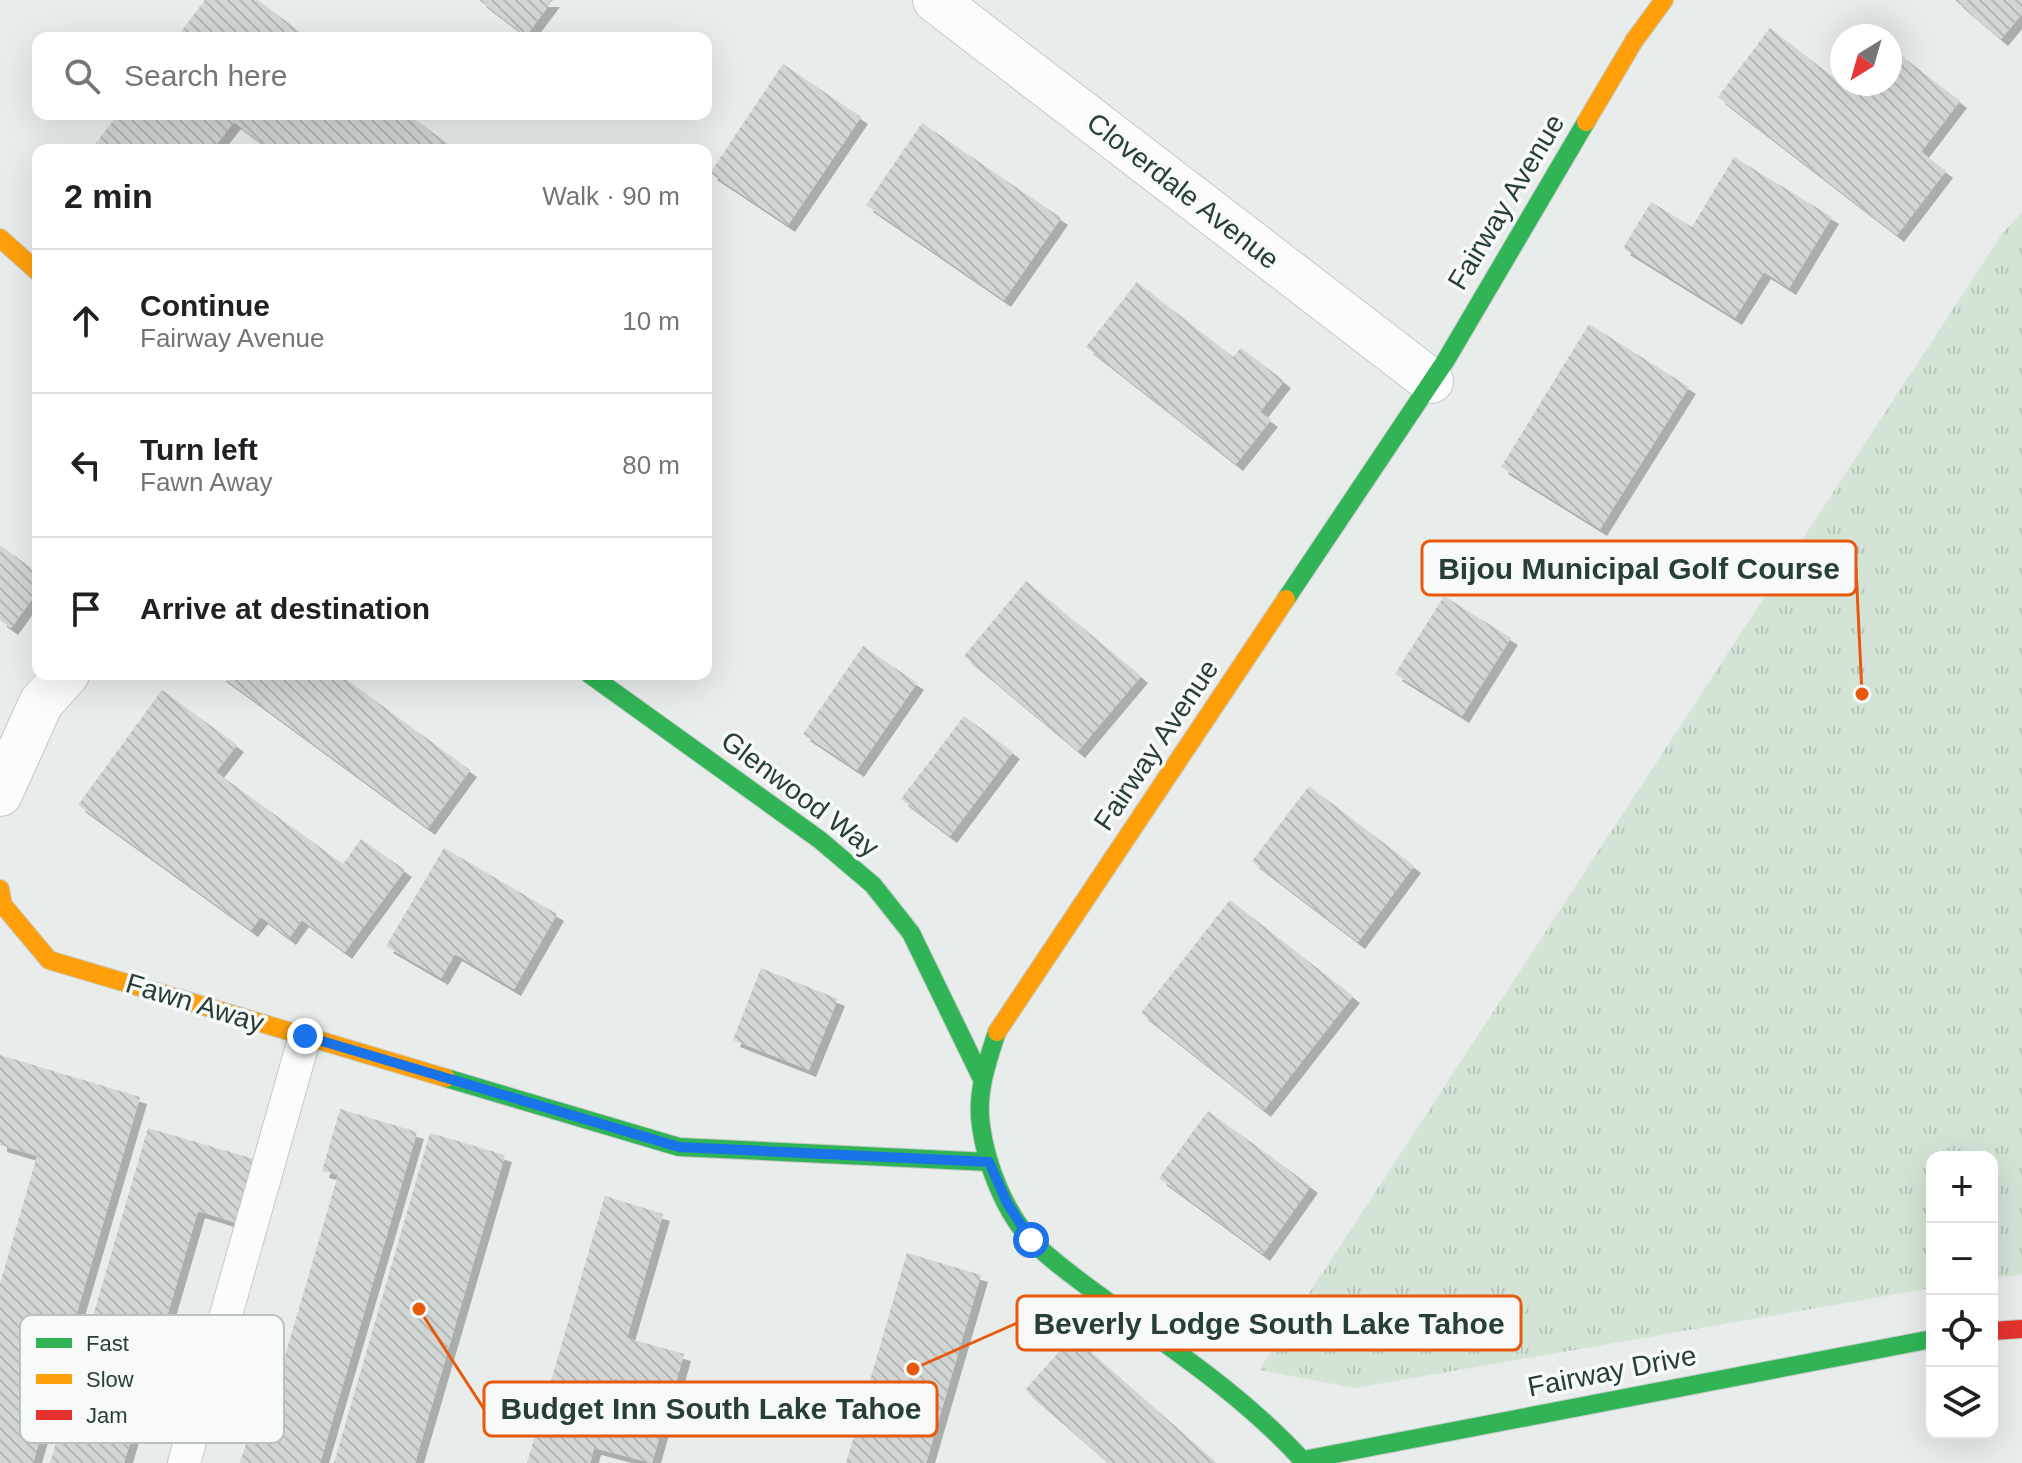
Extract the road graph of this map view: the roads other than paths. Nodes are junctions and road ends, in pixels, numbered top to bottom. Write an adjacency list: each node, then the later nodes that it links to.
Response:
1 (935, 0): 5 (street, Cloverdale Avenue)
2 (1664, 0): 5 (street, Fairway Avenue)
3 (0, 238): 4 (street)
4 (32, 267)
5 (1431, 381): 11 (street, Fairway Avenue)
6 (62, 680): 8 (street)
7 (597, 680): 11 (street, Glenwood Way)
8 (0, 794)
9 (0, 889): 10 (street, Fawn Away)
10 (305, 1036): 12 (street, Fawn Away); 13 (lane)
11 (982, 1079): 12 (street, Fairway Avenue)
12 (989, 1162): 18 (street, Fairway Avenue)
13 (226, 1315)
14 (2022, 1329): 15 (street)
15 (1998, 1331)
16 (1926, 1340): 18 (street, Fairway Drive)
17 (190, 1443): 19 (lane)
18 (1304, 1462)
19 (184, 1463)

